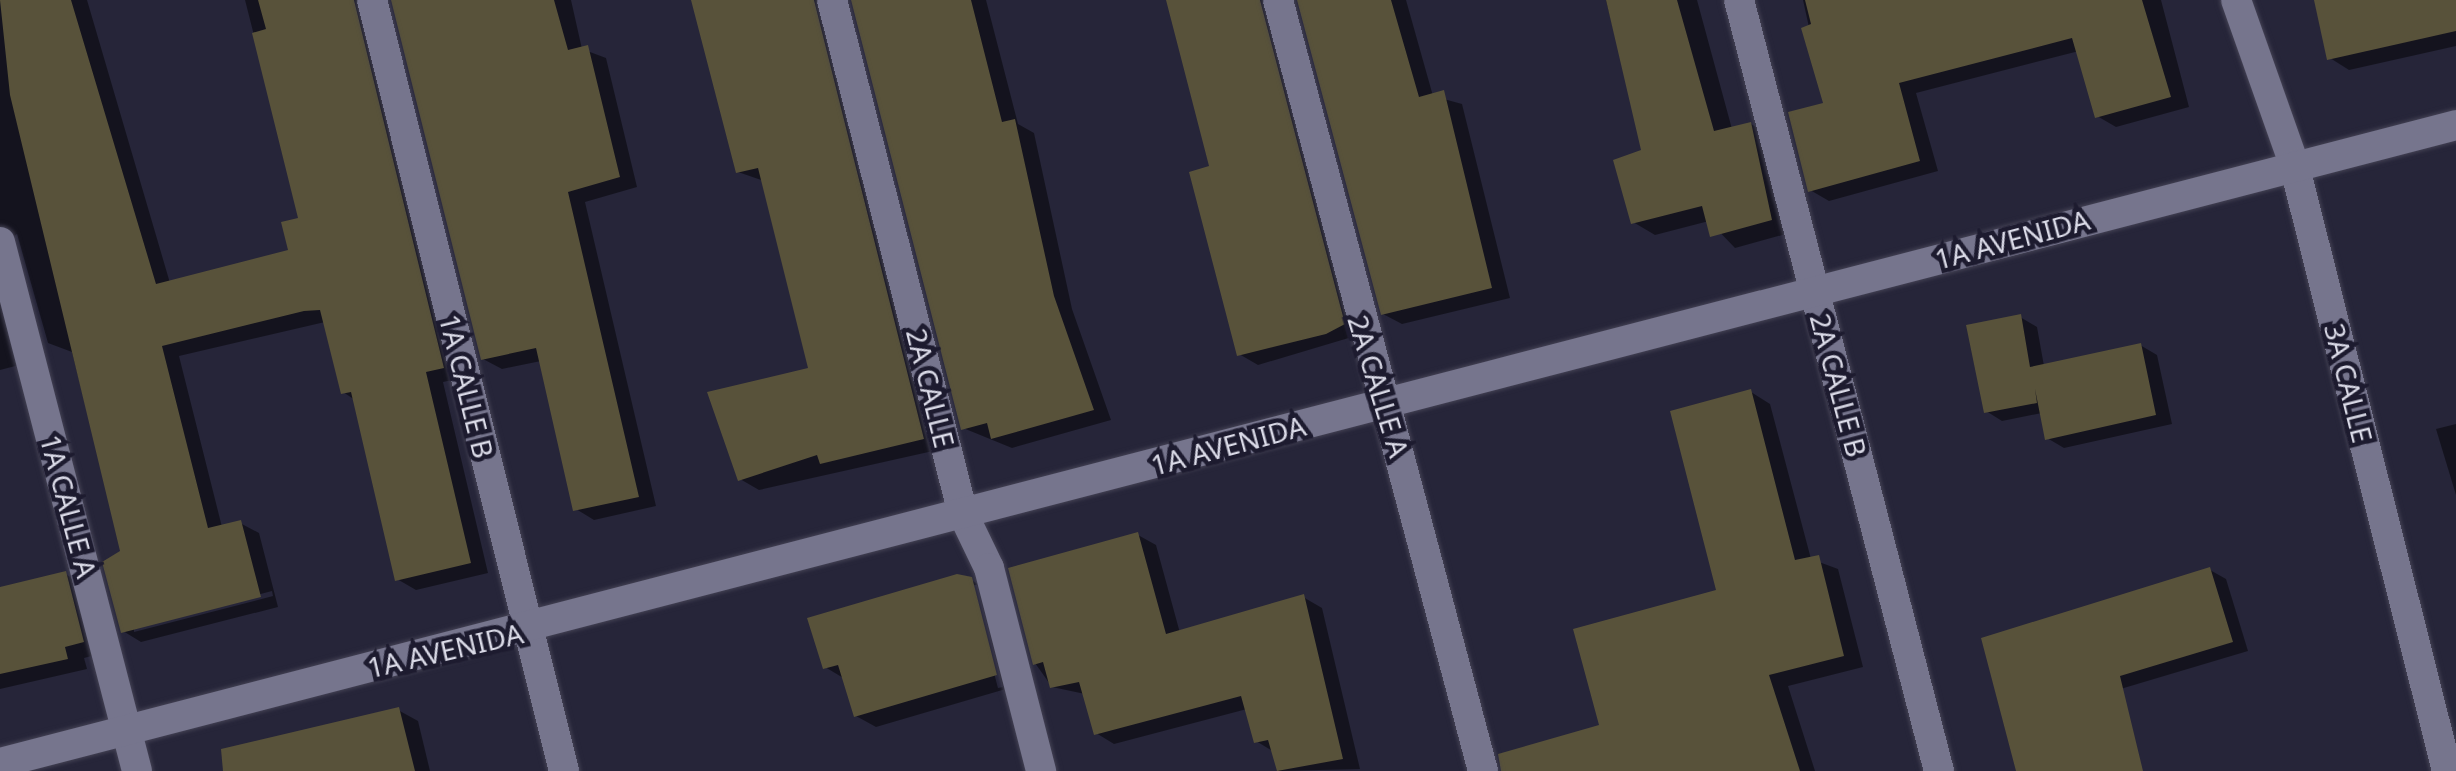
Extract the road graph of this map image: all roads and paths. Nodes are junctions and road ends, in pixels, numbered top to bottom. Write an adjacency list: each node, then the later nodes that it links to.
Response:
1 (372, 0): 12 (street, 1A CALLE B)
2 (832, 0): 11 (street, 2A CALLE)
3 (1278, 0): 10 (street, 2A CALLE A)
4 (1740, 0): 9 (street, 2A CALLE B)
5 (2236, 0): 7 (street, 3A CALLE)
6 (2456, 124): 7 (street, 1A AVENIDA)
7 (2294, 164): 9 (street, 1A AVENIDA); 20 (street, 3A CALLE)
8 (0, 242): 13 (street, 1A CALLE A)
9 (1815, 291): 10 (street, 1A AVENIDA); 19 (street, 2A CALLE B)
10 (1379, 406): 11 (street, 1A AVENIDA); 18 (street, 2A CALLE A)
11 (964, 514): 12 (street, 1A AVENIDA); 17 (street, 2A CALLE)
12 (528, 630): 13 (street, 1A AVENIDA); 16 (street, 1A CALLE B)
13 (126, 725): 14 (street, 1A AVENIDA); 15 (street, 1A CALLE A)
14 (0, 763)
15 (137, 771)
16 (564, 771)
17 (1041, 771)
18 (1483, 771)
19 (1940, 771)
20 (2447, 771)

